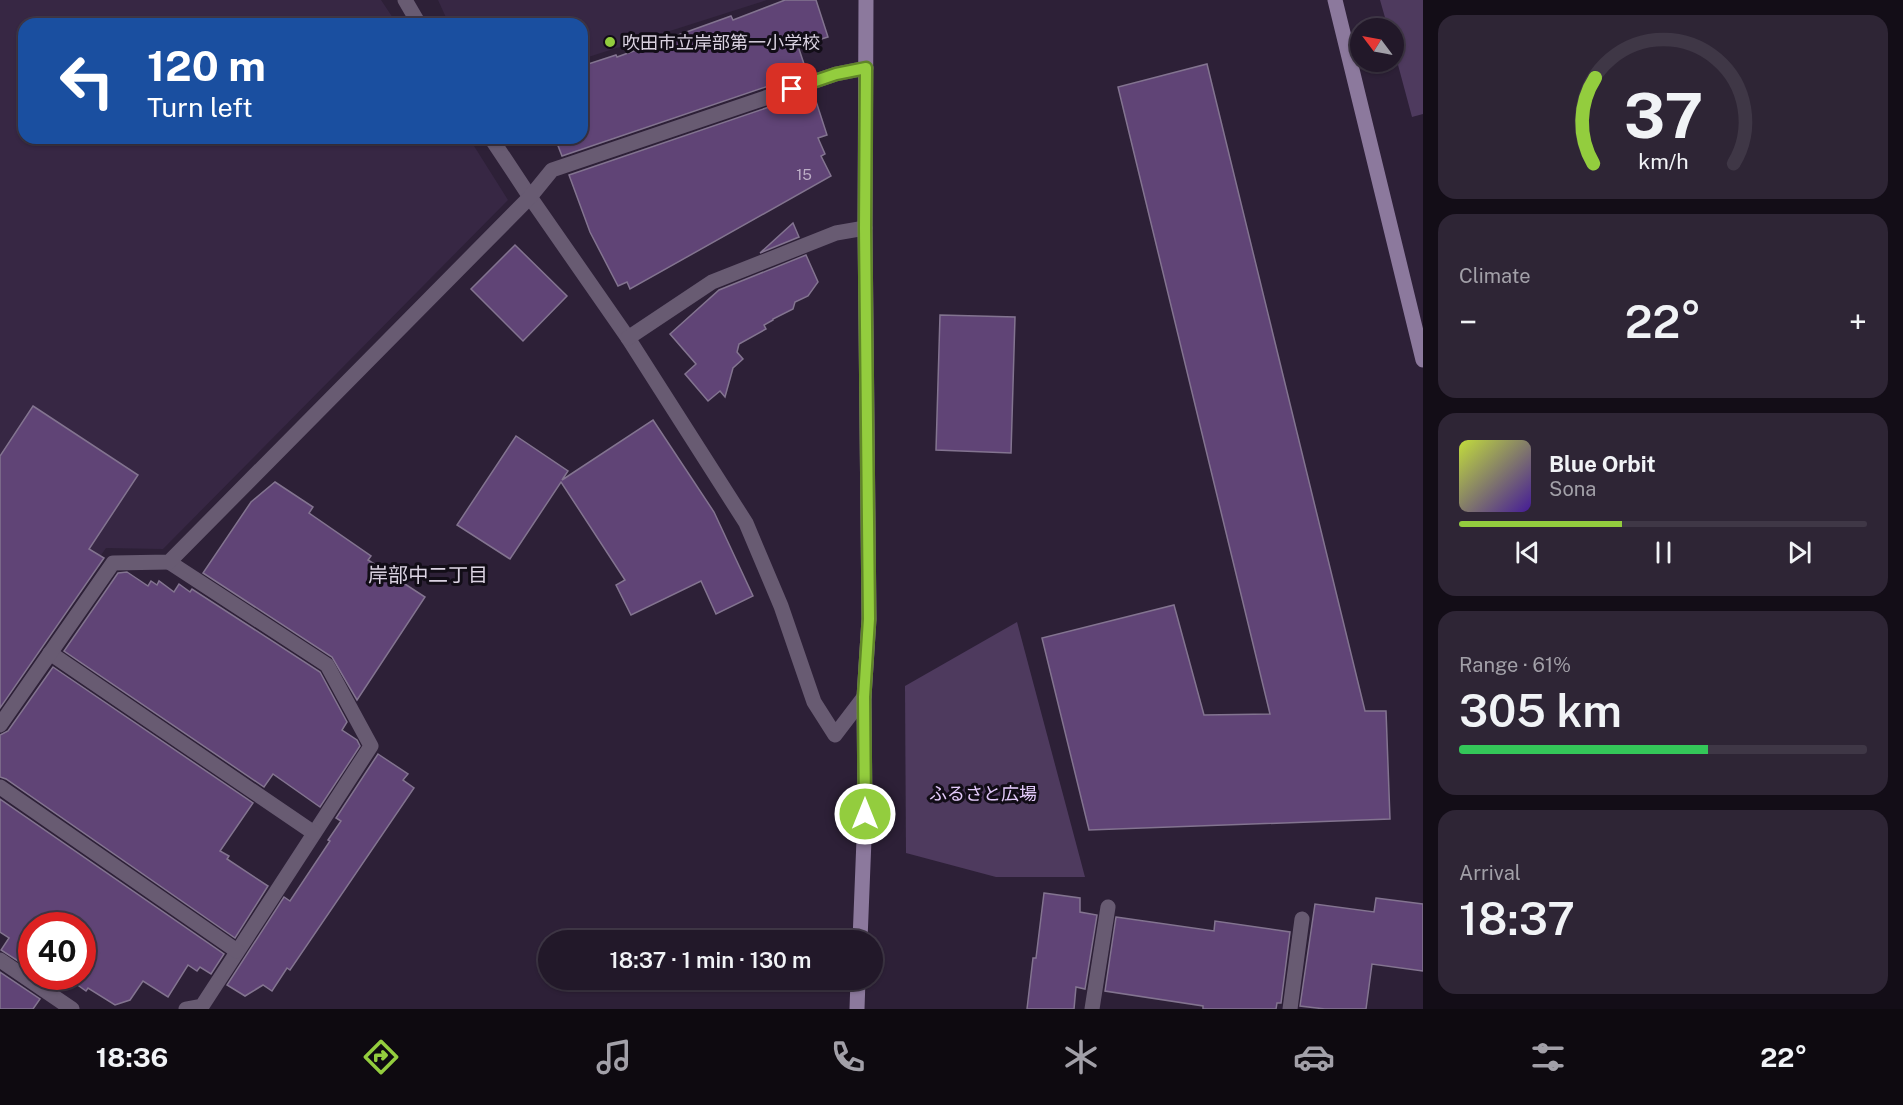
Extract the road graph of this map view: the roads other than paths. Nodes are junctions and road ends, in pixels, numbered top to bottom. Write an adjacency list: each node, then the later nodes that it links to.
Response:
1 (405, 0): 4 (street)
2 (866, 0): 5 (street)
3 (1335, 0): 10 (street)
4 (416, 18)
5 (866, 68): 7 (street); 8 (street)
6 (495, 144): 7 (street)
7 (530, 197): 9 (street); 11 (street)
8 (865, 228): 9 (street); 13 (street)
9 (628, 338): 13 (street)
10 (1423, 360)
11 (169, 562): 12 (street); 16 (street)
12 (50, 653): 14 (street); 16 (street)
13 (864, 697): 19 (street)
14 (0, 725)
15 (0, 787): 20 (street)
16 (314, 833): 20 (street)
17 (1108, 907): 26 (street)
18 (1302, 919): 27 (street)
19 (860, 930)
20 (237, 951): 24 (street)
21 (0, 960): 23 (street)
22 (858, 990): 25 (street)
23 (72, 1009)
24 (186, 1009)
25 (857, 1009)
26 (1092, 1009)
27 (1290, 1009)

